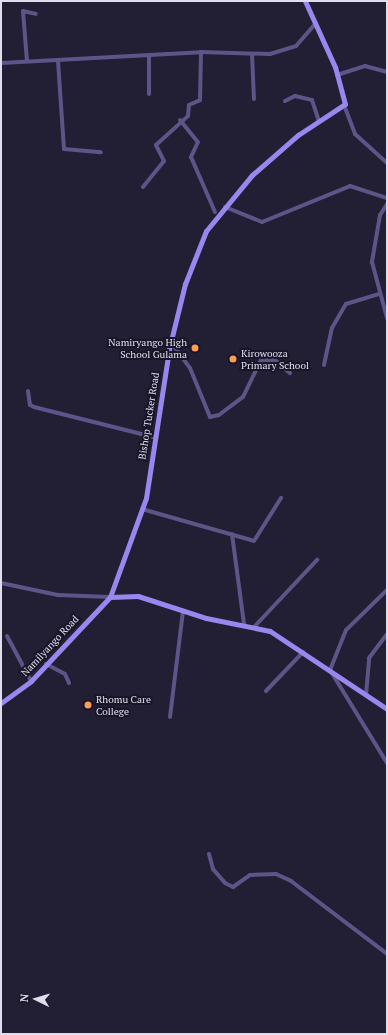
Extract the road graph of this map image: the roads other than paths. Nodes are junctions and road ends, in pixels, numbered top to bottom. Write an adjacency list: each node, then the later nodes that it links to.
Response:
1 (305, 1): 3 (main road)
2 (36, 14): 7 (street)
3 (316, 23): 5 (street); 11 (main road)
4 (201, 52): 5 (street); 6 (street); 16 (street)
5 (252, 54): 13 (street)
6 (149, 55): 8 (street); 12 (street)
7 (27, 61): 8 (street); 9 (street)
8 (58, 61): 18 (street)
9 (1, 63)
10 (387, 72): 11 (street)
11 (337, 75): 15 (main road)
12 (149, 94)
13 (254, 99)
14 (285, 101): 17 (street)
15 (344, 105): 17 (main road, Bishop Tucker Road); 19 (street)
16 (180, 120): 20 (street); 24 (street)
17 (320, 121): 23 (main road, Bishop Tucker Road)
18 (101, 152)
19 (387, 163)
20 (143, 187)
21 (387, 198): 23 (street)
22 (387, 204): 25 (street)
23 (224, 206): 27 (main road, Bishop Tucker Road)
24 (215, 212)
25 (378, 294): 26 (street); 28 (street)
26 (387, 318)
27 (171, 342): 29 (street); 31 (main road, Bishop Tucker Road)
28 (324, 365)
29 (290, 373)
30 (28, 391): 31 (street)
31 (153, 437): 33 (main road, Bishop Tucker Road)
32 (281, 498): 34 (street)
33 (142, 509): 34 (street); 38 (main road, Bishop Tucker Road)
34 (232, 534): 40 (street)
35 (317, 560): 41 (street)
36 (1, 583): 38 (street)
37 (387, 590): 46 (street)
38 (110, 597): 39 (main road); 45 (main road, Namilyango Road)
39 (183, 611): 40 (main road); 53 (street)
40 (244, 624): 41 (main road)
41 (255, 626): 44 (main road)
42 (387, 634): 50 (street)
43 (6, 636): 47 (street)
44 (303, 652): 46 (main road); 49 (street)
45 (46, 664): 47 (main road, Namilyango Road); 48 (street)
46 (330, 670): 50 (main road); 54 (street)
47 (31, 680): 51 (main road, Namilyango Road)
48 (69, 683)
49 (266, 691)
50 (366, 695): 52 (main road)
51 (1, 703)
52 (387, 709)
53 (170, 717)
54 (387, 763)
55 (209, 854): 56 (street)
56 (387, 954)

